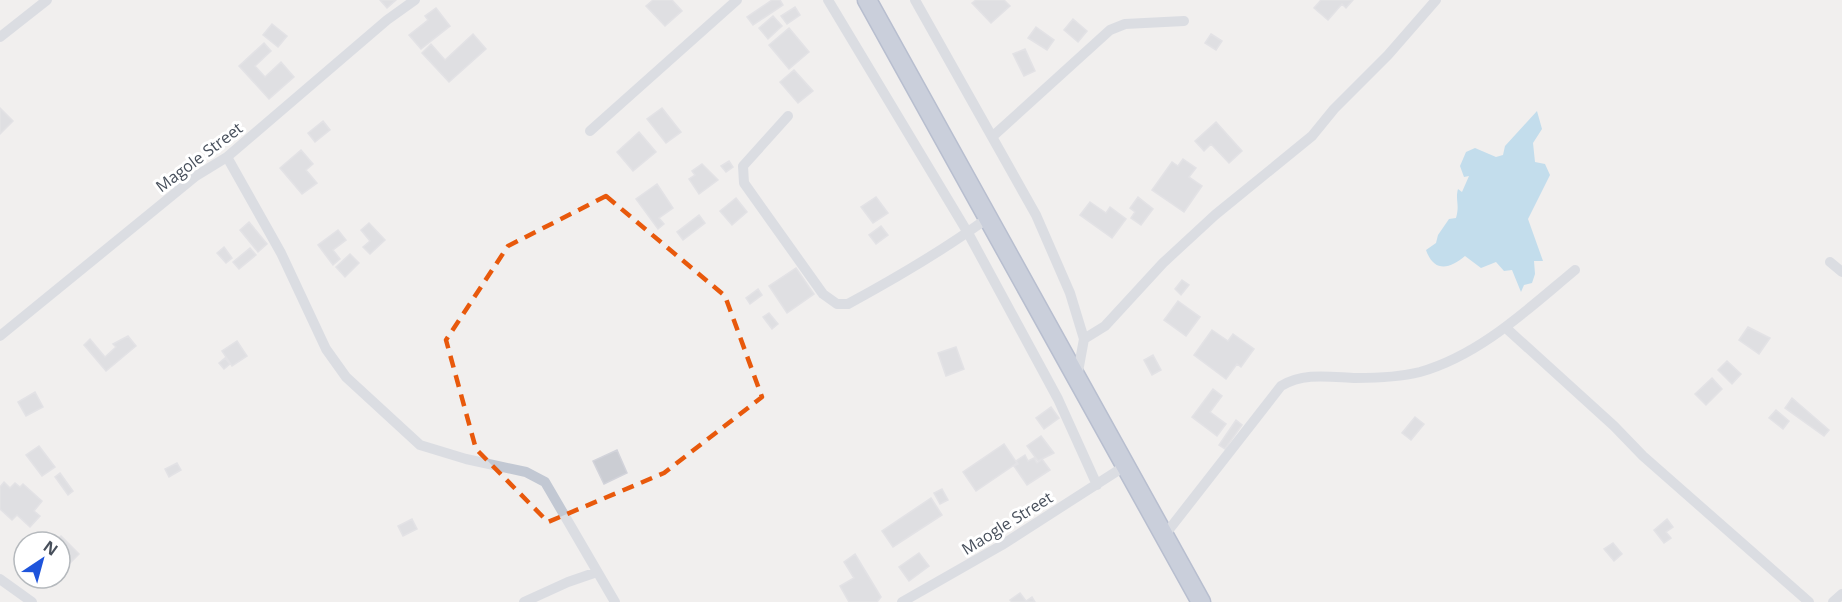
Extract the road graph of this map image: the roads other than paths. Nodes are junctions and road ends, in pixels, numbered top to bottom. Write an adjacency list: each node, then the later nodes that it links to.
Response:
1 (47, 0): 9 (street)
2 (415, 0): 13 (street, Magole Street)
3 (737, 0): 11 (street)
4 (828, 0): 15 (street)
5 (867, 0): 14 (highway)
6 (915, 0): 12 (street)
7 (1436, 0): 21 (street)
8 (1185, 21): 12 (street)
9 (0, 37)
10 (788, 116): 15 (street)
11 (590, 131)
12 (992, 137): 21 (street)
13 (226, 157): 20 (street, Magole Street); 26 (street)
14 (989, 217): 15 (street); 22 (highway)
15 (968, 233): 24 (street)
16 (1830, 262): 18 (street)
17 (1575, 270): 19 (street)
18 (1842, 272)
19 (1506, 328): 25 (street); 34 (street)
20 (0, 336)
21 (1084, 339): 22 (street)
22 (1077, 377): 23 (highway)
23 (1125, 466): 24 (street, Maogle Street); 25 (highway)
24 (1097, 485): 32 (street, Maogle Street)
25 (1164, 536): 33 (highway)
26 (597, 572): 30 (street); 31 (street)
27 (0, 579): 29 (street)
28 (1842, 594): 35 (street)
29 (32, 602)
30 (524, 602)
31 (615, 602)
32 (902, 602)
33 (1201, 602)
34 (1809, 602)
35 (1833, 602)

